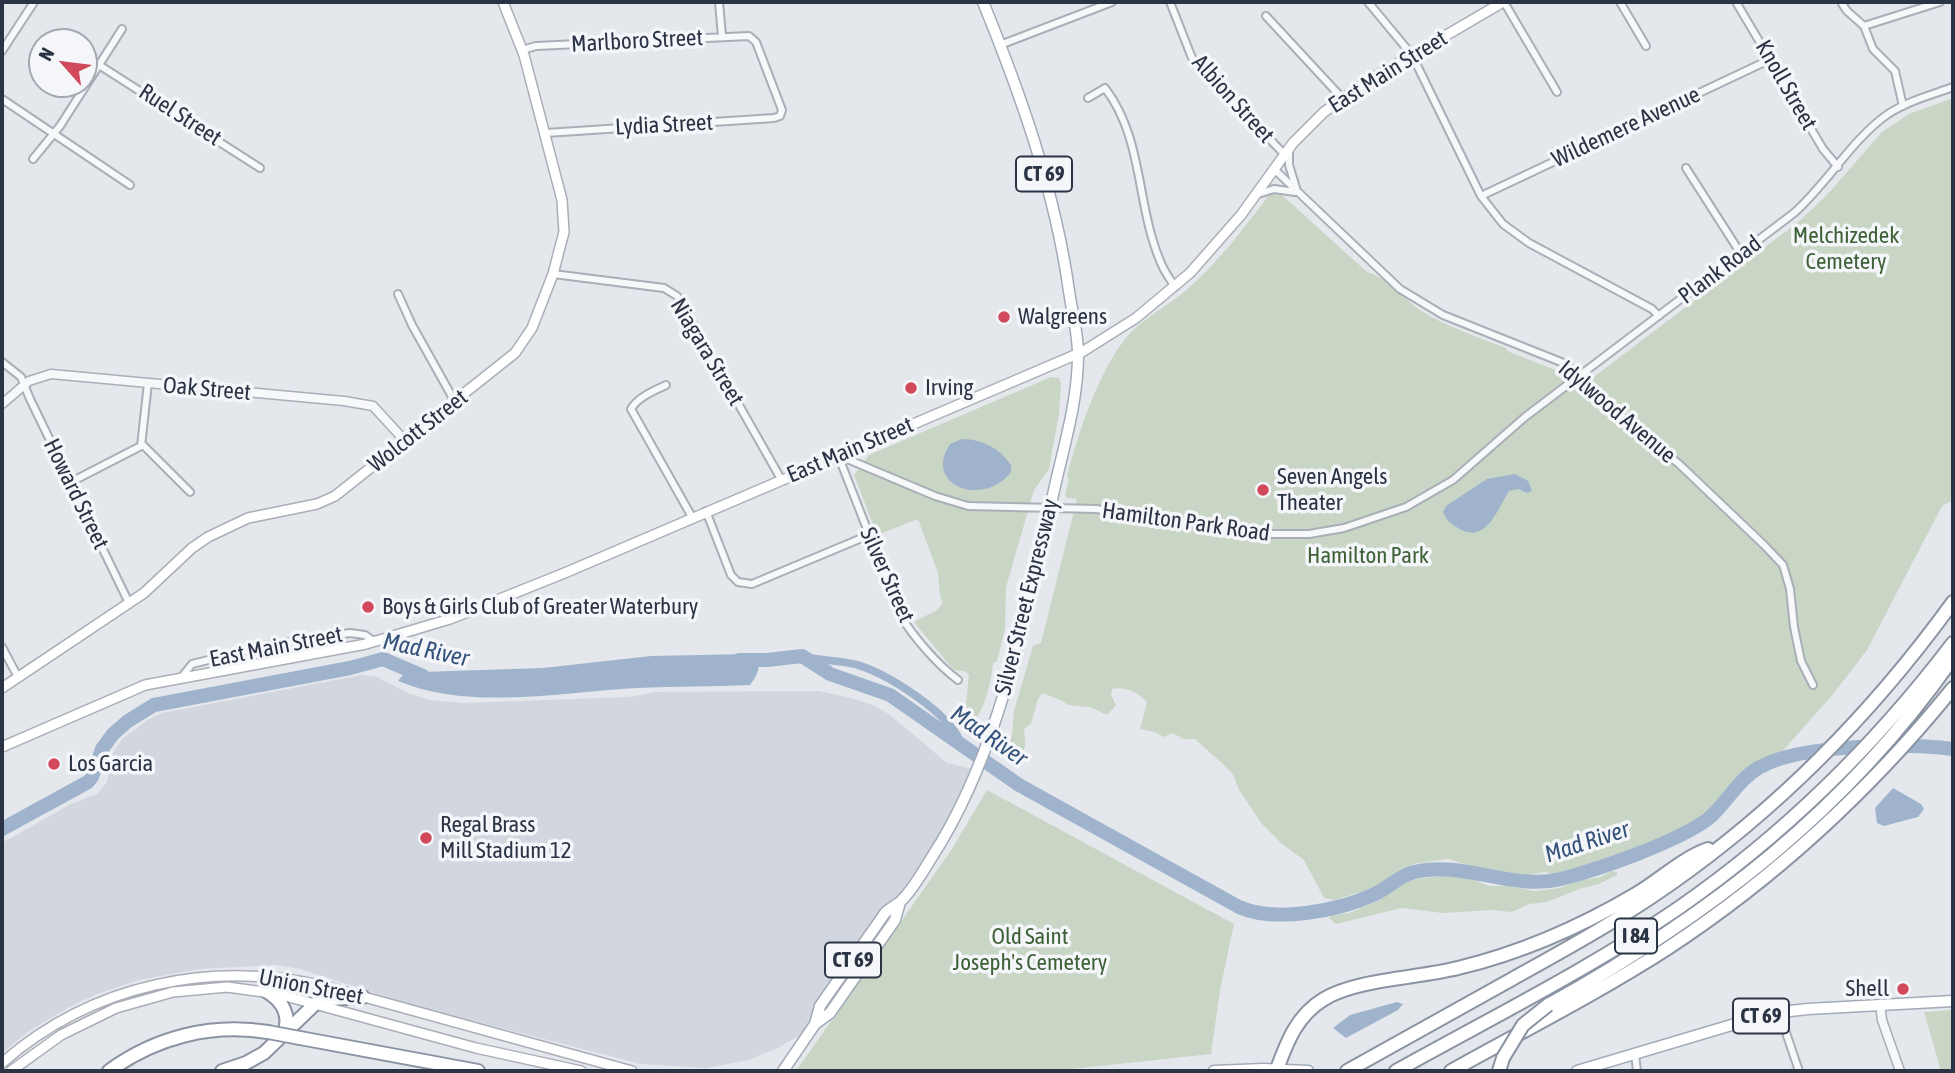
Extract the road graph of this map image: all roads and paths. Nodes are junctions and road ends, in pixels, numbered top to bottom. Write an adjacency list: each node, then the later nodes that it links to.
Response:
1 (34, 2): 20 (street)
2 (503, 2): 19 (main road, Wolcott Street)
3 (719, 2): 16 (street)
4 (983, 2): 17 (main road, CT 69)
5 (1112, 2): 17 (street)
6 (1170, 2): 33 (street, Albion Street)
7 (1368, 2): 21 (street)
8 (1504, 2): 21 (main road, East Main Street); 25 (street)
9 (1620, 2): 18 (street)
10 (1737, 2): 22 (street, Knoll Street)
11 (1841, 2): 14 (street)
12 (1941, 2): 14 (street)
13 (1266, 16): 27 (street)
14 (1864, 26): 29 (street)
15 (122, 29): 23 (street)
16 (722, 36): 19 (street, Marlboro Street); 30 (street, Marlboro Street)
17 (1000, 46): 48 (main road, CT 69)
18 (1646, 46)
19 (522, 50): 32 (main road, Wolcott Street)
20 (2, 51)
21 (1412, 55): 27 (main road, East Main Street); 42 (street)
22 (1771, 59): 36 (street, Knoll Street); 42 (street, Wildemere Avenue)
23 (99, 65): 31 (street); 37 (street, Ruel Street)
24 (1953, 88): 29 (street, Plank Road)
25 (1557, 92)
26 (1088, 98): 45 (street)
27 (1342, 98): 33 (main road, East Main Street)
28 (2, 99): 31 (street)
29 (1903, 106): 36 (street, Plank Road)
30 (781, 115): 32 (street, Lydia Street)
31 (55, 133): 34 (street); 39 (street)
32 (545, 133): 44 (main road, Wolcott Street)
33 (1287, 151): 38 (main road, East Main Street); 40 (street)
34 (33, 159)
35 (1686, 167): 43 (street)
36 (1838, 167): 43 (street, Plank Road)
37 (260, 168)
38 (1273, 169): 40 (street, Idylwood Avenue); 41 (main road, East Main Street)
39 (130, 185)
40 (1297, 192): 41 (street); 50 (street, Idylwood Avenue)
41 (1255, 195): 45 (main road, East Main Street)
42 (1481, 196): 47 (street)
43 (1741, 254): 47 (street, Plank Road)
44 (554, 274): 54 (main road, Wolcott Street); 59 (street, Niagara Street)
45 (1175, 287): 48 (main road, East Main Street)
46 (398, 294): 54 (street)
47 (1659, 316): 50 (street, Plank Road)
48 (1078, 354): 58 (main road, East Main Street); 97 (main road, Silver Street Expressway / CT 69, bridge)
49 (2, 362): 51 (street)
50 (1580, 376): 58 (street, Hamilton Park Road); 74 (street, Idylwood Avenue)
51 (25, 383): 52 (street, Oak Street); 55 (street, Oak Street); 60 (street, Howard Street)
52 (148, 383): 56 (street, Oak Street); 57 (street)
53 (666, 384): 63 (street)
54 (455, 402): 56 (main road, Wolcott Street)
55 (2, 404)
56 (406, 442): 66 (main road, Wolcott Street)
57 (142, 444): 60 (street); 61 (street)
58 (838, 455): 59 (main road, East Main Street); 64 (street, Silver Street)
59 (781, 479): 62 (main road, East Main Street)
60 (71, 482): 66 (street, Howard Street)
61 (190, 492)
62 (706, 511): 63 (main road, East Main Street); 64 (street)
63 (692, 517): 67 (main road, East Main Street)
64 (869, 535): 73 (street, Silver Street)
65 (1953, 601): 78 (highway, I 84)
66 (129, 603): 71 (main road, Wolcott Street)
67 (375, 642): 72 (main road, East Main Street); 72 (street, East Main Street)
68 (1953, 643): 101 (highway, I 84)
69 (2, 647): 71 (street)
70 (1953, 658): 103 (highway, bridge)
71 (18, 677): 75 (main road, Wolcott Street)
72 (181, 678): 77 (main road, East Main Street)
73 (958, 680)
74 (1813, 685)
75 (2, 688)
76 (1953, 688): 102 (highway)
77 (2, 747)
78 (1719, 848): 90 (highway); 100 (highway, I 84)
79 (266, 991): 83 (main road, Union Street); 85 (main road, Union Street); 87 (highway)
80 (112, 997): 81 (main road, Union Street); 85 (main road); 89 (main road, Union Street)
81 (363, 997): 83 (highway); 96 (main road, Union Street)
82 (1953, 1001): 84 (main road, CT 69)
83 (315, 1004): 87 (highway); 95 (main road, Union Street)
84 (1880, 1004): 86 (main road, CT 69); 107 (street)
85 (116, 1008): 91 (main road, Union Street)
86 (1779, 1012): 88 (main road, CT 69); 106 (street)
87 (283, 1036): 93 (highway)
88 (1635, 1054): 104 (main road, CT 69); 105 (street)
89 (2, 1063)
90 (1277, 1069): 98 (main road); 99 (main road)
91 (11, 1071)
92 (109, 1071): 94 (highway, bridge)
93 (222, 1071)
94 (478, 1071)
95 (581, 1071)
96 (632, 1071)
97 (783, 1071)
98 (1214, 1071)
99 (1302, 1071)
100 (1347, 1071)
101 (1396, 1071)
102 (1451, 1071)
103 (1499, 1071)
104 (1577, 1071)
105 (1637, 1071)
106 (1799, 1071)
107 (1900, 1071)

